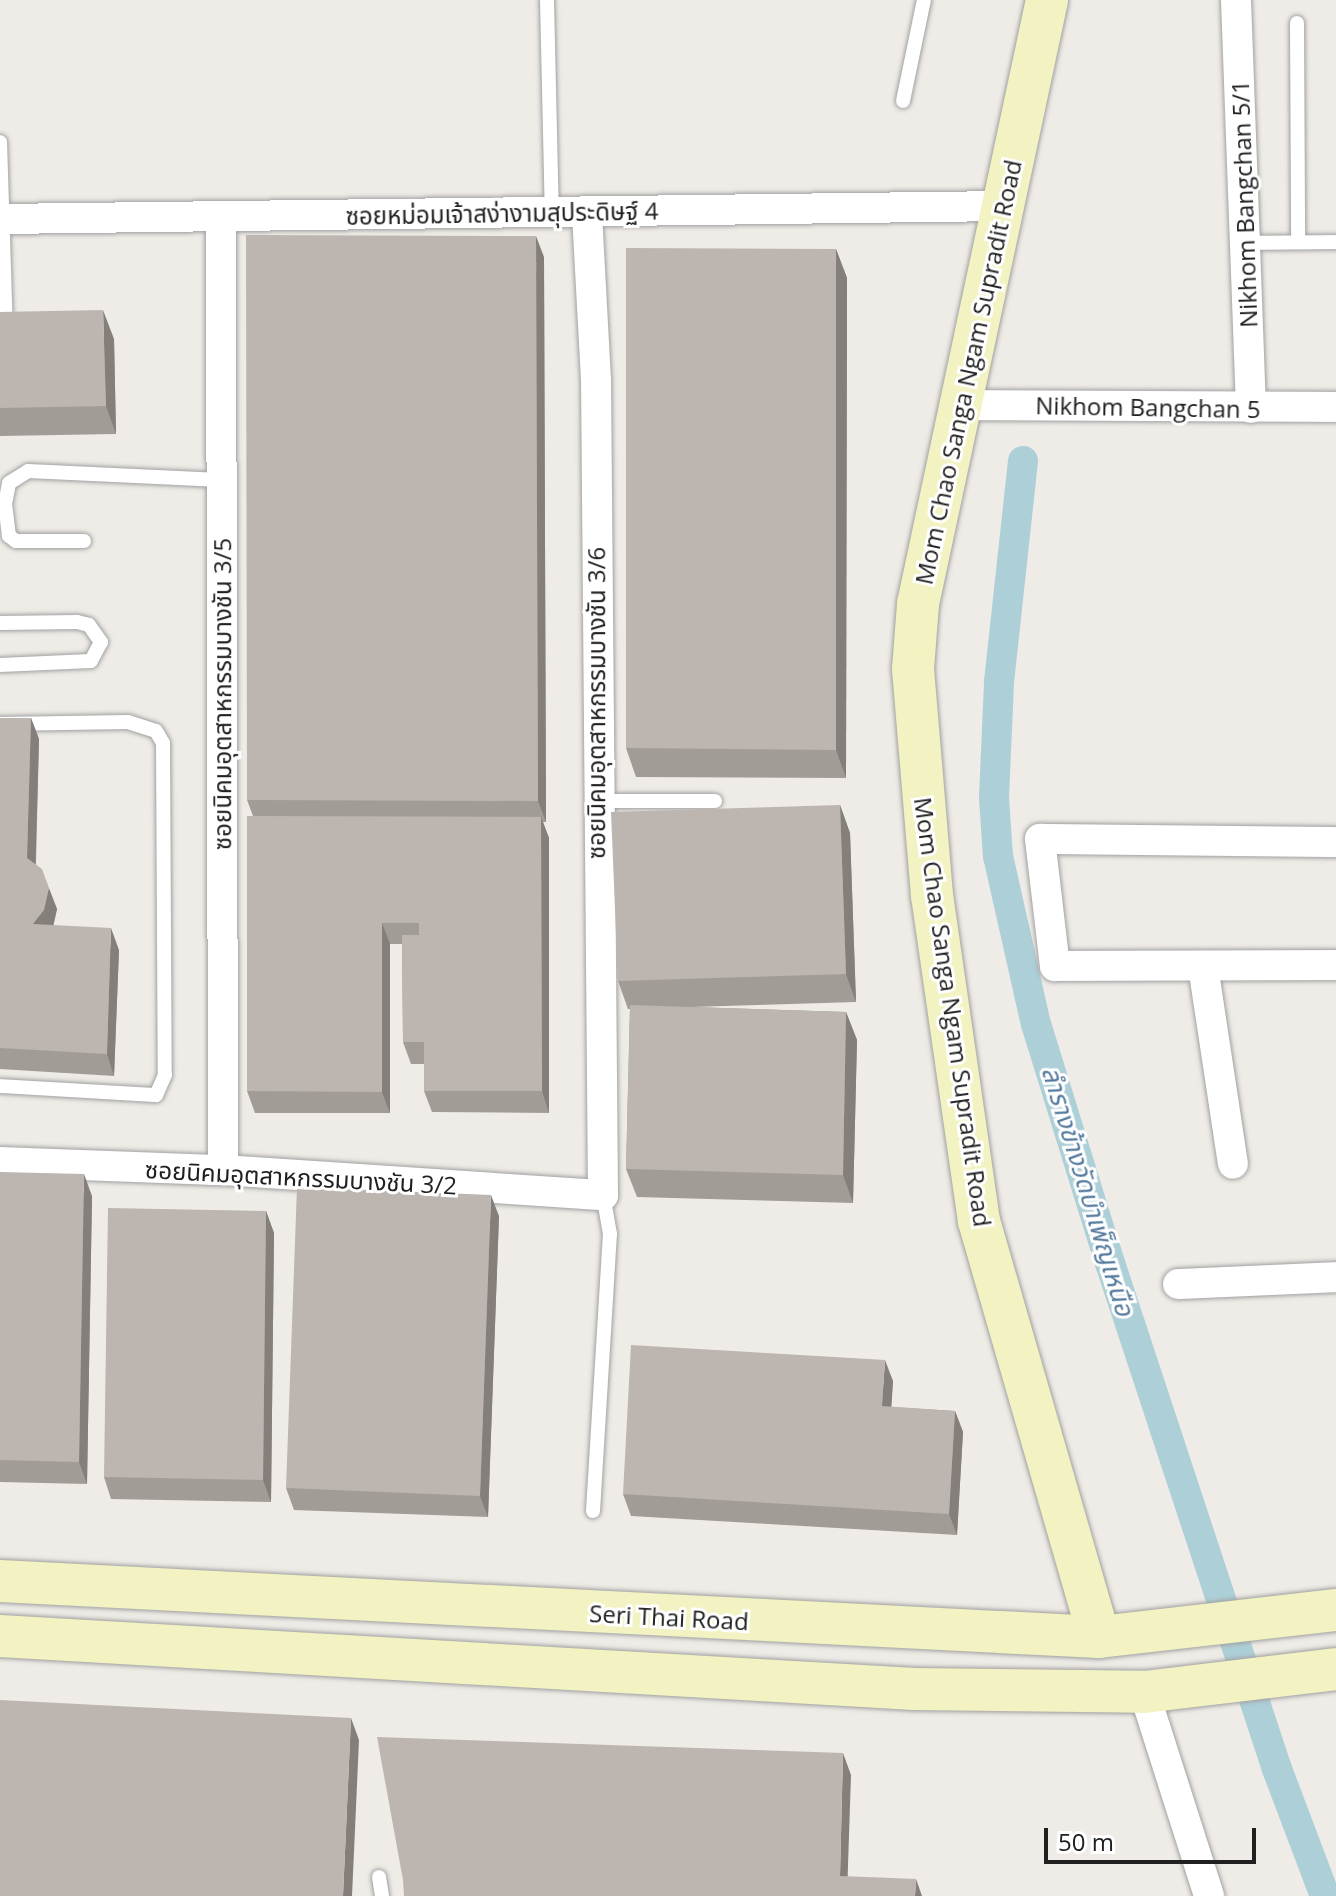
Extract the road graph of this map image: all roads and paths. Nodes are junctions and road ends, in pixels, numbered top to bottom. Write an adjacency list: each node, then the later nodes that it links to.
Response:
1 (547, 0): 10 (lane)
2 (924, 0): 6 (lane)
3 (1236, 0): 15 (street, Nikhom Bangchan 5/1)
4 (1042, 1): 8 (main road, Mom Chao Sanga Ngam Supradit Road)
5 (1297, 23): 13 (lane)
6 (903, 101)
7 (0, 142): 12 (lane)
8 (1003, 206): 9 (street, ซอยหม่อมเจ้าสง่างามสุประดิษฐ์ 4); 17 (main road, Mom Chao Sanga Ngam Supradit Road)
9 (587, 212): 10 (street, ซอยหม่อมเจ้าสง่างามสุประดิษฐ์ 4); 25 (street, ซอยนิคมอุตสาหกรรมบางชัน 3/6)
10 (552, 213): 11 (street, ซอยหม่อมเจ้าสง่างามสุประดิษฐ์ 4)
11 (221, 217): 12 (street, ซอยหม่อมเจ้าสง่างามสุประดิษฐ์ 4); 20 (street, ซอยนิคมอุตสาหกรรมบางชัน 3/5)
12 (3, 219): 16 (lane)
13 (1298, 242): 14 (lane); 15 (lane)
14 (1336, 242)
15 (1245, 243): 19 (street, Nikhom Bangchan 5/1)
16 (6, 331)
17 (959, 405): 19 (street, Nikhom Bangchan 5); 41 (main road, Mom Chao Sanga Ngam Supradit Road)
18 (1336, 407): 19 (street, Nikhom Bangchan 5)
19 (1251, 408)
20 (221, 480): 21 (lane); 33 (street, ซอยนิคมอุตสาหกรรมบางชัน 3/5)
21 (84, 541)
22 (1, 621): 23 (lane)
23 (0, 665)
24 (0, 724): 30 (lane)
25 (596, 801): 26 (lane); 34 (street, ซอยนิคมอุตสาหกรรมบางชัน 3/6)
26 (715, 801)
27 (1336, 842): 29 (street)
28 (1336, 965): 29 (street)
29 (1203, 966): 32 (street)
30 (0, 1086)
31 (0, 1162): 33 (street, ซอยนิคมอุตสาหกรรมบางชัน 3/2)
32 (1233, 1164)
33 (223, 1170): 34 (street, ซอยนิคมอุตสาหกรรมบางชัน 3/2)
34 (603, 1195): 37 (lane)
35 (1336, 1277): 36 (street)
36 (1178, 1284)
37 (593, 1511)
38 (0, 1581): 41 (main road, Seri Thai Road)
39 (1336, 1610): 41 (main road, Seri Thai Road)
40 (0, 1636): 43 (main road)
41 (1099, 1637)
42 (1336, 1669): 43 (main road)
43 (1144, 1692): 46 (street)
44 (379, 1877): 45 (lane)
45 (382, 1896)
46 (1209, 1896)

